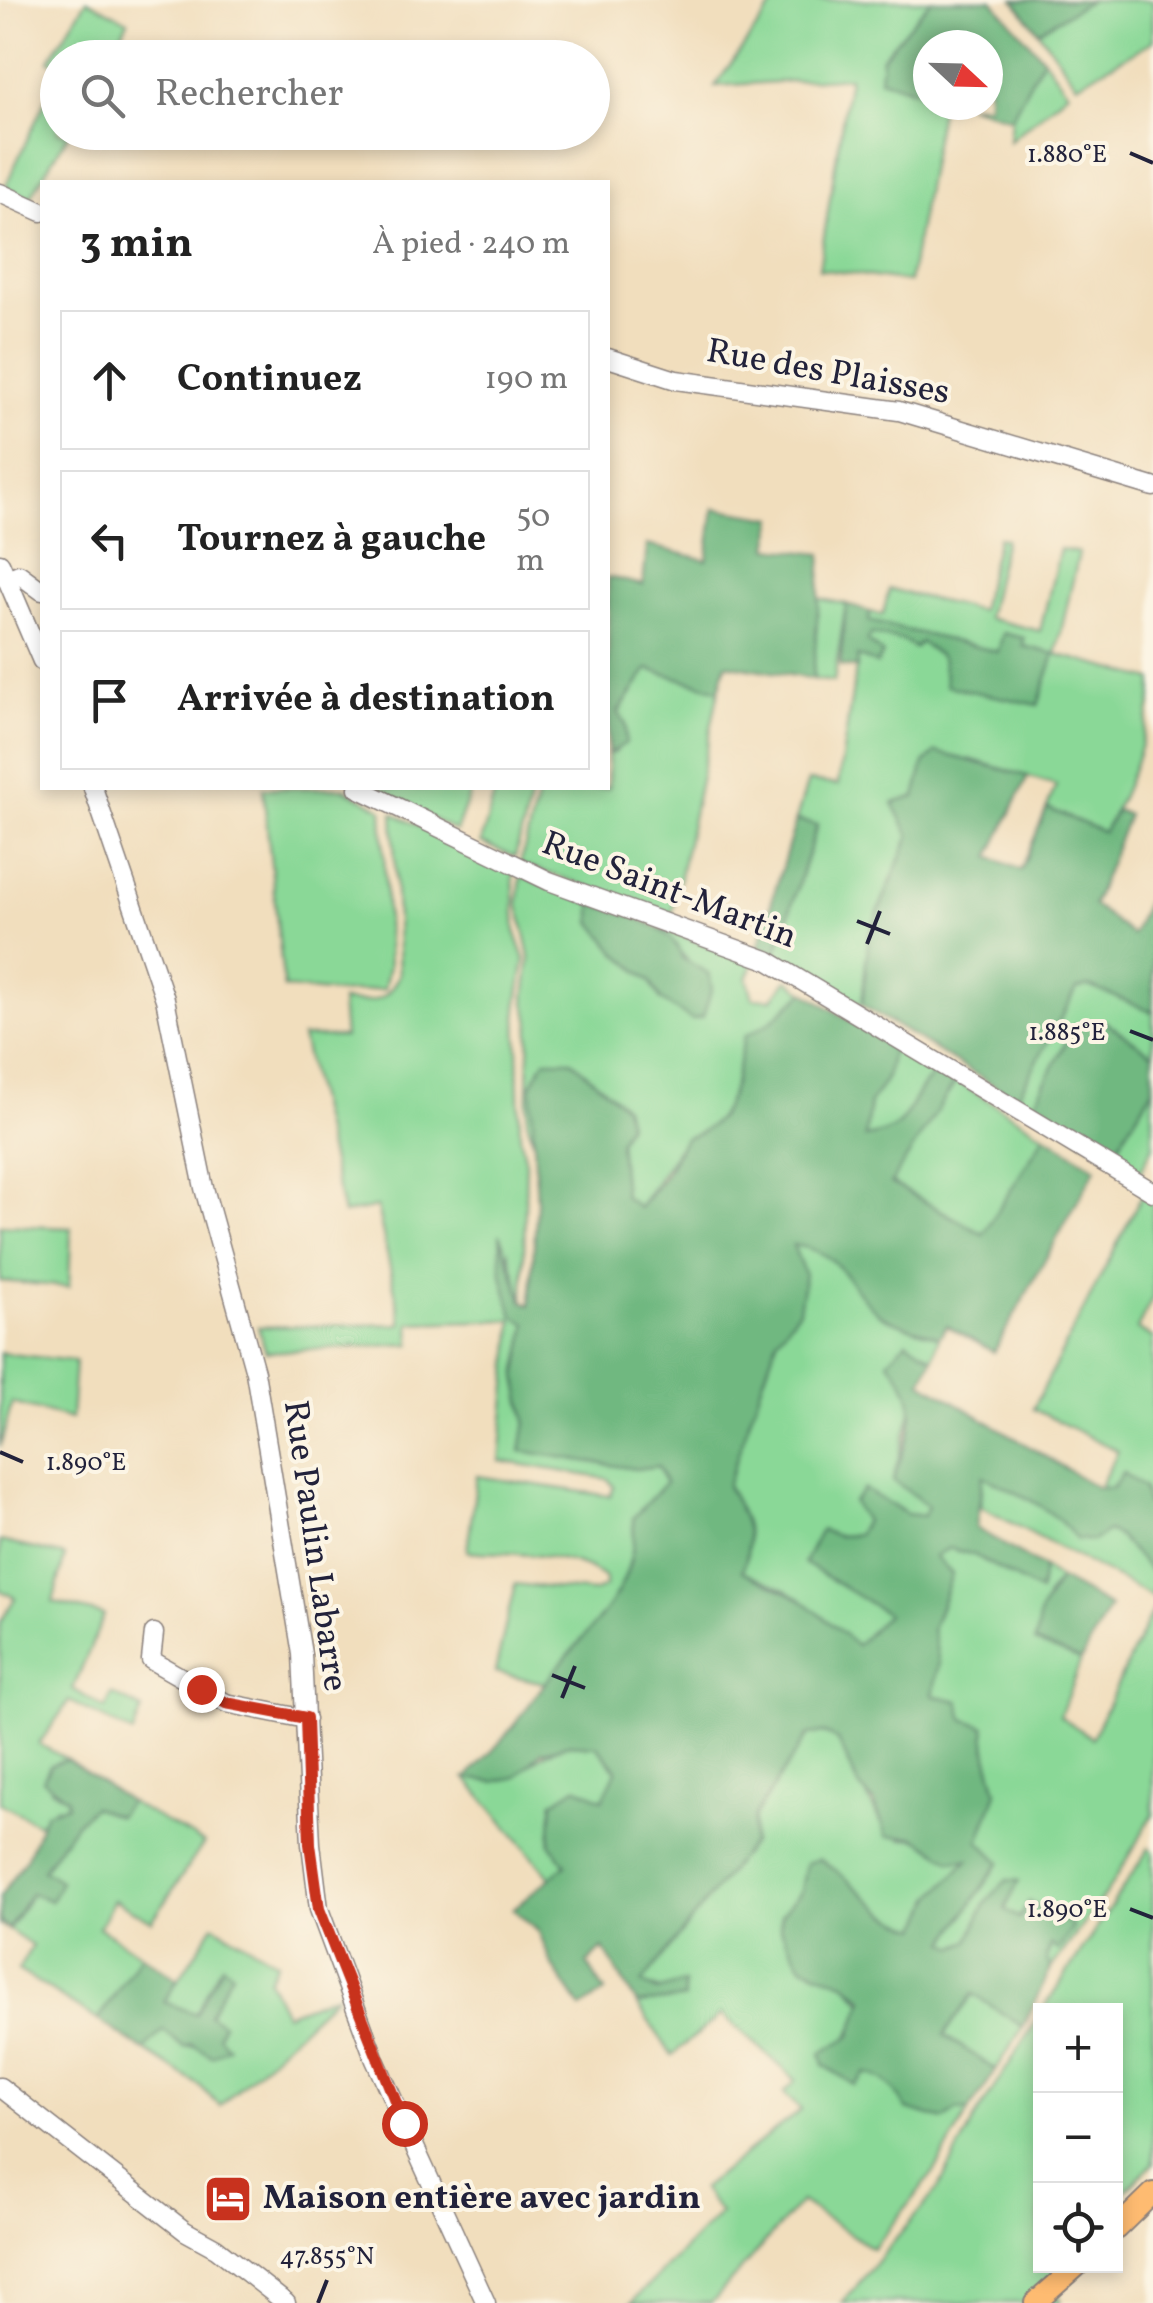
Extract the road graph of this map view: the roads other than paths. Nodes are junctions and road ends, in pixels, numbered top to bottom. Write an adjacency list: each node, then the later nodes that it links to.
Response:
1 (0, 193): 2 (street)
2 (40, 211)
3 (610, 359): 4 (street, Rue des Plaisses)
4 (1153, 487)
5 (4, 571): 6 (street); 7 (street)
6 (40, 589)
7 (40, 657)
8 (94, 790): 12 (street, Rue Paulin Labarre)
9 (362, 790): 10 (street, Rue Saint-Martin)
10 (1153, 1192)
11 (154, 1633): 12 (street)
12 (306, 1718): 18 (street, Rue Paulin Labarre)
13 (0, 2088): 17 (street)
14 (1153, 2193): 15 (main road)
15 (1123, 2222)
16 (1069, 2273): 19 (main road)
17 (286, 2303)
18 (486, 2303)
19 (1035, 2303)

